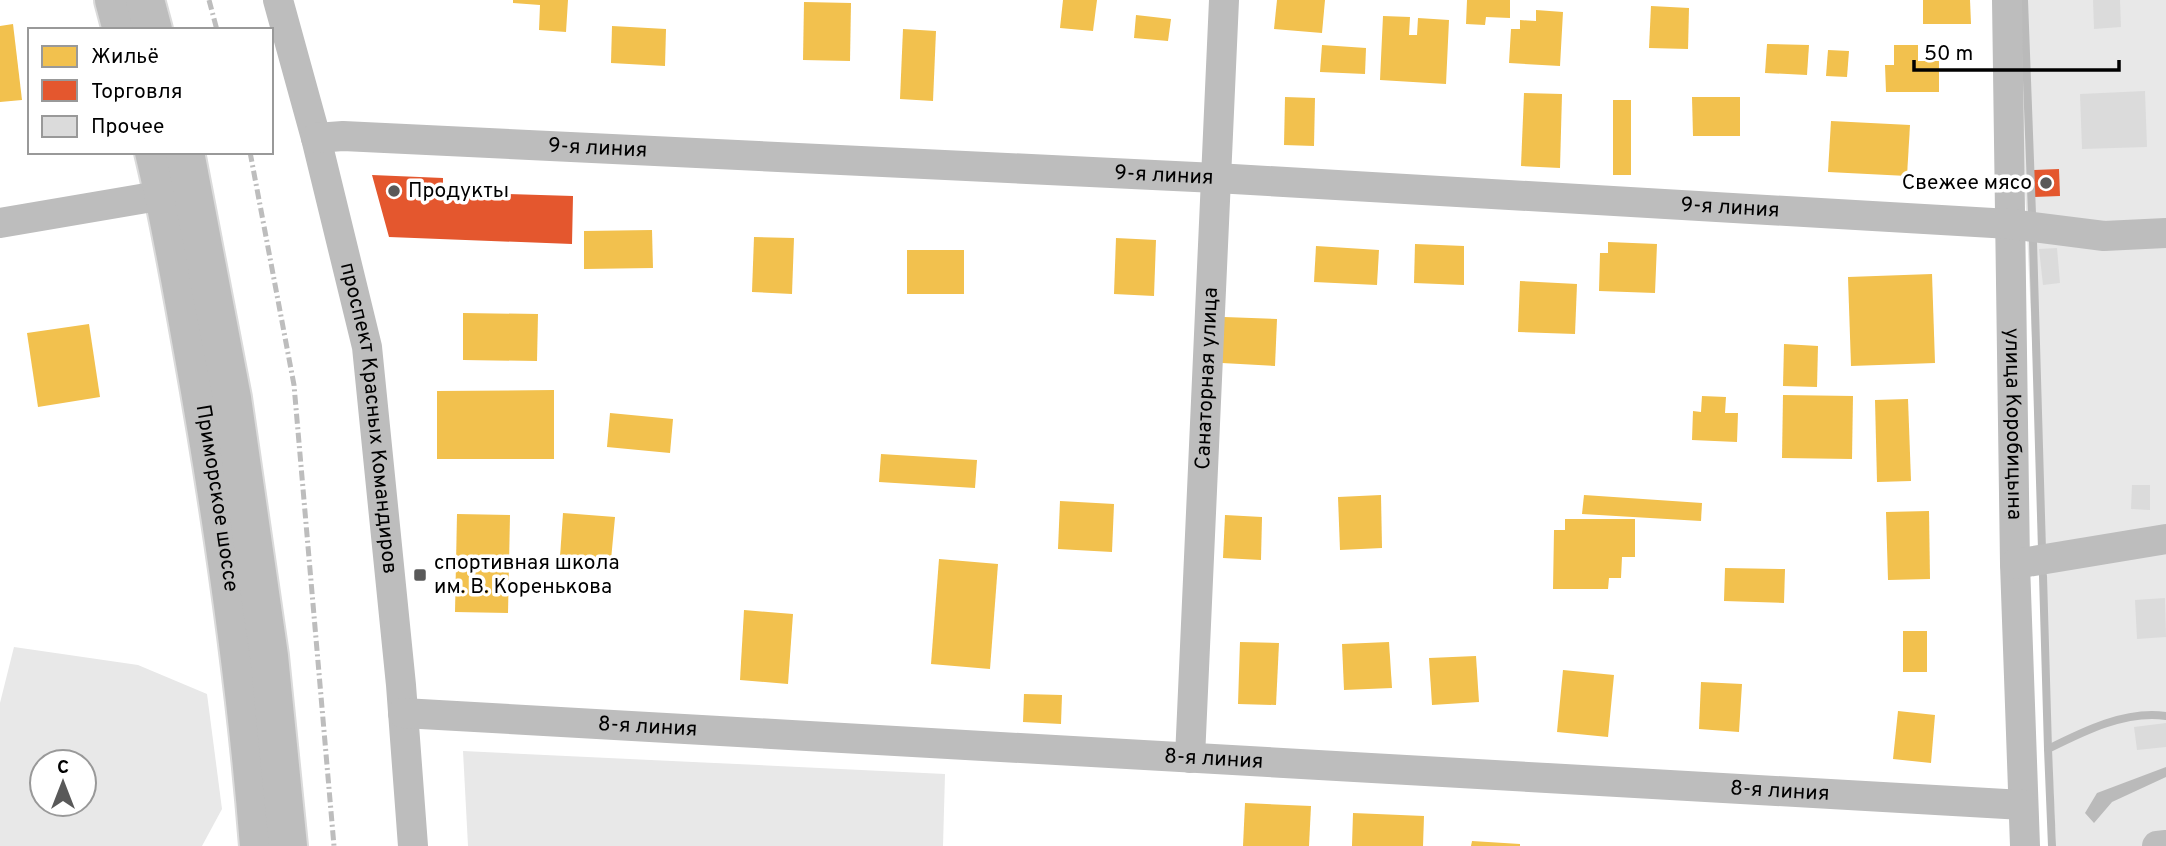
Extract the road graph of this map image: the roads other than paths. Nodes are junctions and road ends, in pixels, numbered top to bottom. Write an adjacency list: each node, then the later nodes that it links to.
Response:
1 (114, 0): 6 (highway)
2 (145, 0): 7 (highway)
3 (278, 0): 8 (street, проспект Красных Командиров)
4 (1224, 0): 11 (street, Санаторная улица)
5 (2007, 0): 14 (street, улица Коробицына)
6 (121, 28)
7 (152, 28)
8 (316, 138): 11 (street, 9-я линия); 18 (street, проспект Красных Командиров)
9 (154, 154): 12 (highway, Приморское шоссе)
10 (184, 154): 23 (highway, Приморское шоссе)
11 (1216, 178): 14 (street, 9-я линия); 19 (street, Санаторная улица)
12 (164, 195): 13 (street); 22 (highway, Приморское шоссе)
13 (0, 223)
14 (2010, 224): 15 (street, 9-я линия); 17 (street, улица Коробицына)
15 (2166, 233)
16 (2166, 539): 17 (street)
17 (2015, 564): 20 (street, улица Коробицына)
18 (403, 713): 19 (street, 8-я линия); 24 (street, проспект Красных Командиров)
19 (1189, 758): 20 (street, 8-я линия)
20 (2023, 805): 25 (street, улица Коробицына)
21 (2166, 845): 26 (street)
22 (259, 846)
23 (288, 846)
24 (413, 846)
25 (2025, 846)
26 (2157, 846)

